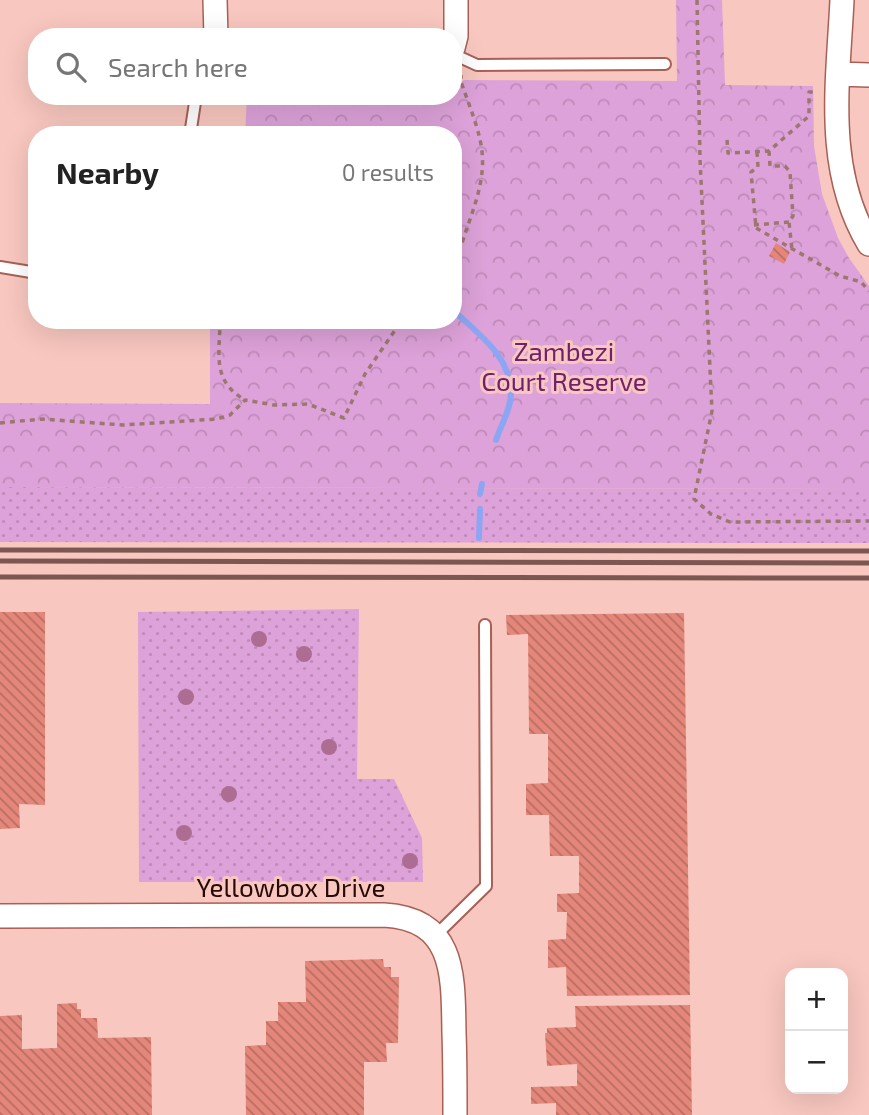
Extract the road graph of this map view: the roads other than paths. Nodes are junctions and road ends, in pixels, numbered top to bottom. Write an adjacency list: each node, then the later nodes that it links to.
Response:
1 (215, 0): 4 (street)
2 (456, 0): 5 (street)
3 (842, 0): 8 (street)
4 (216, 28)
5 (456, 28)
6 (462, 57): 7 (lane)
7 (665, 64)
8 (838, 74): 9 (street); 12 (street)
9 (869, 75)
10 (195, 105): 11 (lane)
11 (191, 126)
12 (869, 244)
13 (0, 267): 14 (lane)
14 (28, 272)
15 (485, 625): 17 (lane)
16 (0, 916): 17 (street, Yellowbox Drive)
17 (436, 936): 18 (street)
18 (455, 1115)

